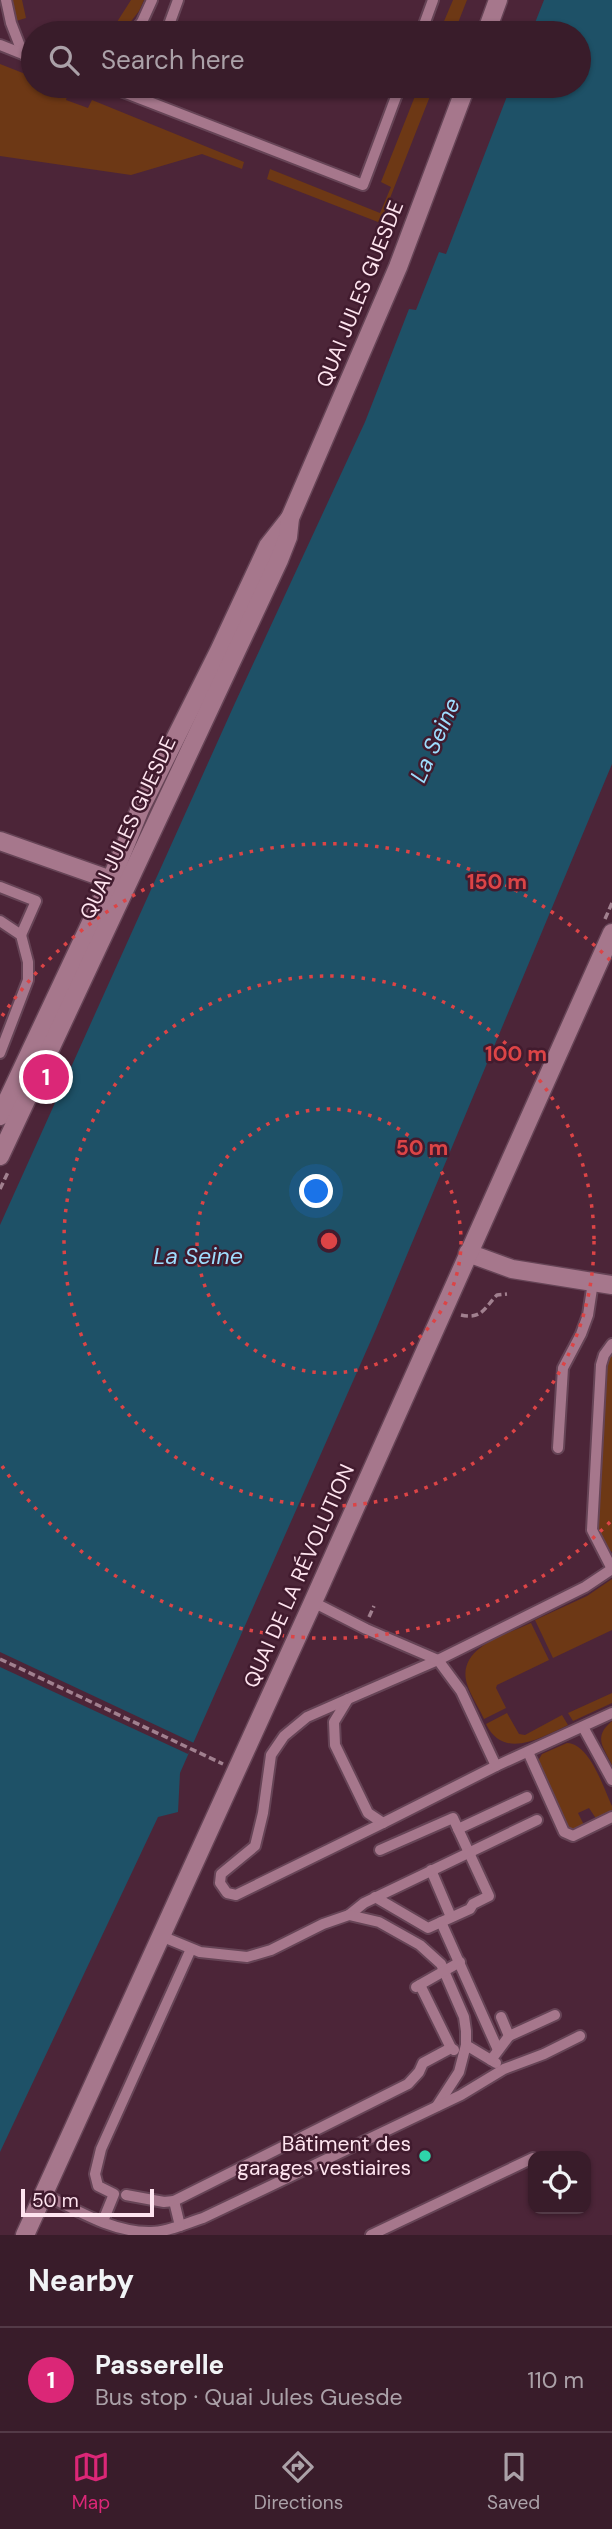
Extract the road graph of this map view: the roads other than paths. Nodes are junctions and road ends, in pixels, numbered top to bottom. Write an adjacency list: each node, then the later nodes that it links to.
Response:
1 (6, 0): 10 (lane)
2 (152, 0): 6 (lane)
3 (178, 0): 7 (lane)
4 (433, 0): 8 (lane)
5 (498, 0): 9 (main road)
6 (142, 21)
7 (170, 21)
8 (425, 21)
9 (490, 21)
10 (21, 42)
11 (0, 45): 12 (lane)
12 (21, 53)
13 (141, 98): 14 (lane)
14 (396, 98)
15 (461, 98): 17 (main road, QUAI JULES GUESDE)
16 (0, 841): 17 (main road)
17 (117, 884): 23 (main road, QUAI JULES GUESDE); 24 (main road, QUAI JULES GUESDE)
18 (0, 887): 21 (lane)
19 (0, 920): 21 (lane)
20 (612, 933): 25 (main road, QUAI DE LA RÉVOLUTION)
21 (21, 935): 22 (lane)
22 (0, 1053)
23 (0, 1116)
24 (0, 1156)
25 (468, 1253): 26 (main road); 31 (main road, QUAI DE LA RÉVOLUTION)
26 (593, 1282): 27 (main road); 29 (lane)
27 (612, 1284)
28 (612, 1344): 30 (lane)
29 (558, 1448)
30 (612, 1569): 32 (lane)
31 (313, 1602): 32 (lane); 50 (main road, QUAI DE LA RÉVOLUTION)
32 (438, 1660): 33 (lane); 37 (lane)
33 (348, 1699): 42 (lane); 42 (lane)
34 (612, 1713): 35 (lane)
35 (583, 1727): 36 (lane); 38 (lane)
36 (528, 1752): 37 (lane); 40 (lane)
37 (496, 1766): 42 (lane)
38 (612, 1780)
39 (527, 1797): 43 (lane)
40 (612, 1817)
41 (537, 1820): 45 (lane)
42 (383, 1823)
43 (458, 1829): 44 (lane); 45 (lane)
44 (380, 1850)
45 (468, 1853): 46 (lane); 49 (lane)
46 (431, 1871): 47 (lane); 49 (lane)
47 (375, 1897): 48 (lane); 49 (lane)
48 (349, 1915): 51 (lane); 53 (lane)
49 (446, 1919): 52 (lane)
50 (161, 1936): 51 (lane); 65 (main road, QUAI DE LA RÉVOLUTION)
51 (191, 1950): 68 (lane)
52 (460, 1962): 53 (lane); 60 (lane)
53 (444, 1970): 58 (lane); 59 (lane)
54 (555, 2015): 56 (lane)
55 (501, 2017): 56 (lane)
56 (509, 2036): 60 (lane)
57 (580, 2036): 62 (lane)
58 (451, 2048): 59 (lane); 67 (lane)
59 (465, 2049): 61 (lane); 63 (lane)
60 (498, 2050): 61 (lane)
61 (491, 2060): 62 (lane)
62 (504, 2069): 63 (lane)
63 (437, 2106): 69 (lane)
64 (528, 2160): 71 (lane)
65 (44, 2194): 68 (lane); 70 (main road, QUAI DE LA RÉVOLUTION)
66 (126, 2195): 67 (lane)
67 (174, 2201): 69 (lane)
68 (103, 2221): 69 (lane)
69 (180, 2226)
70 (25, 2235)
71 (371, 2235)

